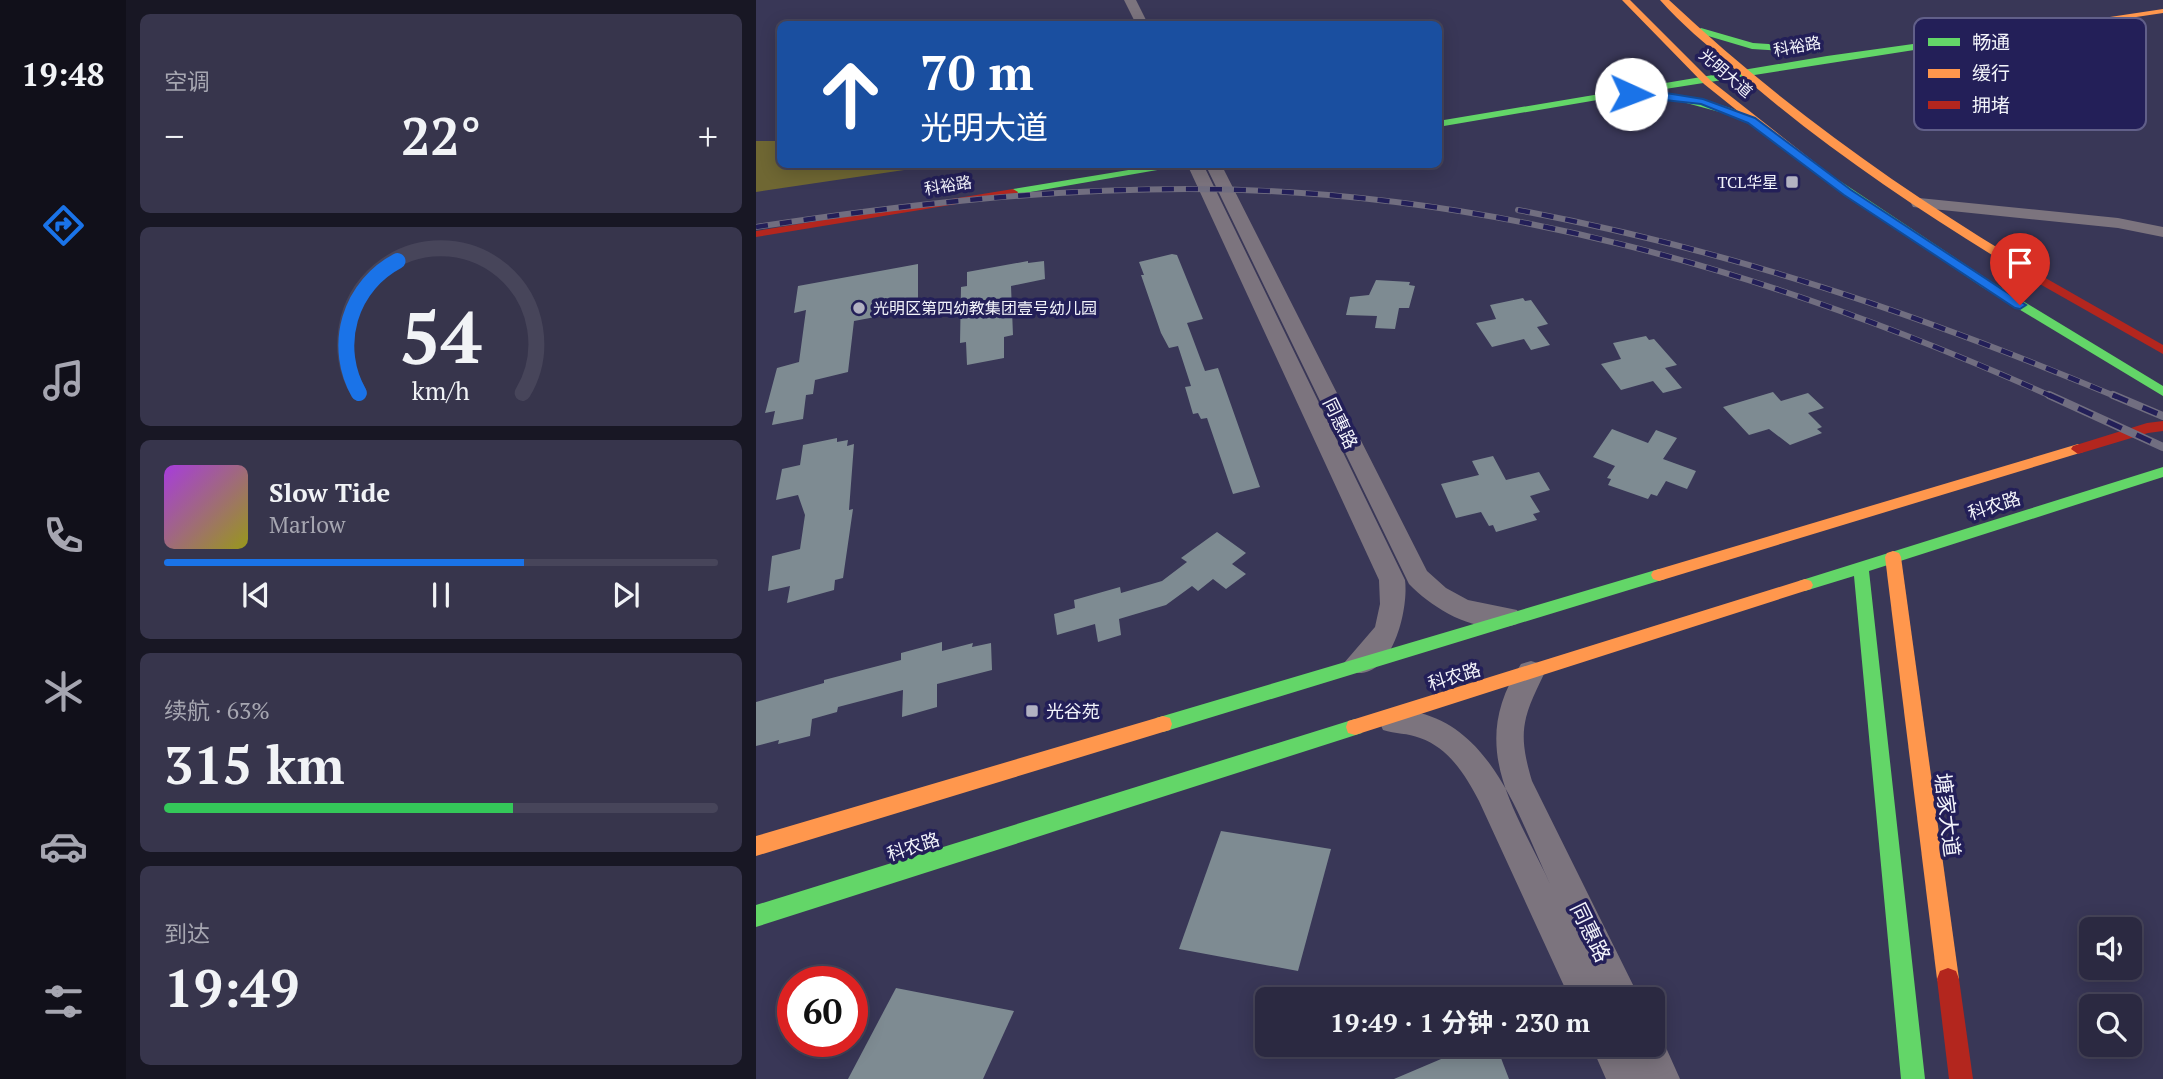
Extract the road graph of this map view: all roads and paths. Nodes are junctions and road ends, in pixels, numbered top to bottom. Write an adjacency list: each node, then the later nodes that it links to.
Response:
1 (1116, 0): 9 (street)
2 (1130, 0): 10 (street)
3 (1626, 0): 12 (main road, 光明大道)
4 (1664, 0): 11 (main road, 光明大道)
5 (2162, 0): 7 (main road, 科裕路)
6 (2163, 11): 8 (main road, 科裕路)
7 (2051, 18)
8 (2109, 18)
9 (1126, 21)
10 (1140, 21)
11 (1687, 23): 16 (main road); 18 (main road, 光明大道)
12 (1651, 27): 15 (main road); 17 (main road, 光明大道)
13 (1914, 40): 16 (main road, 科裕路)
14 (1914, 43): 16 (main road, 科裕路)
15 (1655, 55)
16 (1823, 55): 18 (main road, 科裕路); 22 (main road)
17 (1695, 68): 18 (main road, 科裕路); 19 (main road, 光明大道); 20 (main road, 科裕路)
18 (1735, 68): 19 (main road, 科裕路); 22 (main road, 光明大道)
19 (1707, 79): 20 (main road, 科裕路); 24 (main road, 光明大道)
20 (1612, 85): 21 (main road, 科裕路); 23 (main road, 科裕路); 24 (main road)
21 (1442, 107)
22 (1800, 120): 28 (main road, 光明大道)
23 (1442, 123)
24 (1761, 127): 32 (main road, 光明大道)
25 (1162, 168): 30 (main road, 科裕路)
26 (1197, 168): 38 (street, 同惠路)
27 (1215, 168): 37 (street, 同惠路)
28 (1919, 203): 29 (street); 31 (main road, 光明大道)
29 (2163, 232)
30 (756, 234)
31 (2163, 350)
32 (2163, 391)
33 (2163, 426): 37 (main road, 科农路)
34 (2163, 472): 35 (main road, 科农路)
35 (1893, 557): 36 (main road, 科农路); 50 (main road, 塘家大道)
36 (1861, 567): 39 (main road, 科农路); 49 (main road)
37 (1523, 616): 38 (main road, 科农路)
38 (1351, 667): 41 (main road, 科农路)
39 (1531, 671): 40 (main road, 科农路); 44 (street, 同惠路)
40 (1368, 723): 42 (main road, 科农路); 43 (street)
41 (756, 846)
42 (756, 916)
43 (1582, 987)
44 (1617, 987)
45 (1615, 1057): 47 (street)
46 (1652, 1057): 48 (street)
47 (1625, 1079)
48 (1662, 1079)
49 (1913, 1079)
50 (1961, 1079)

